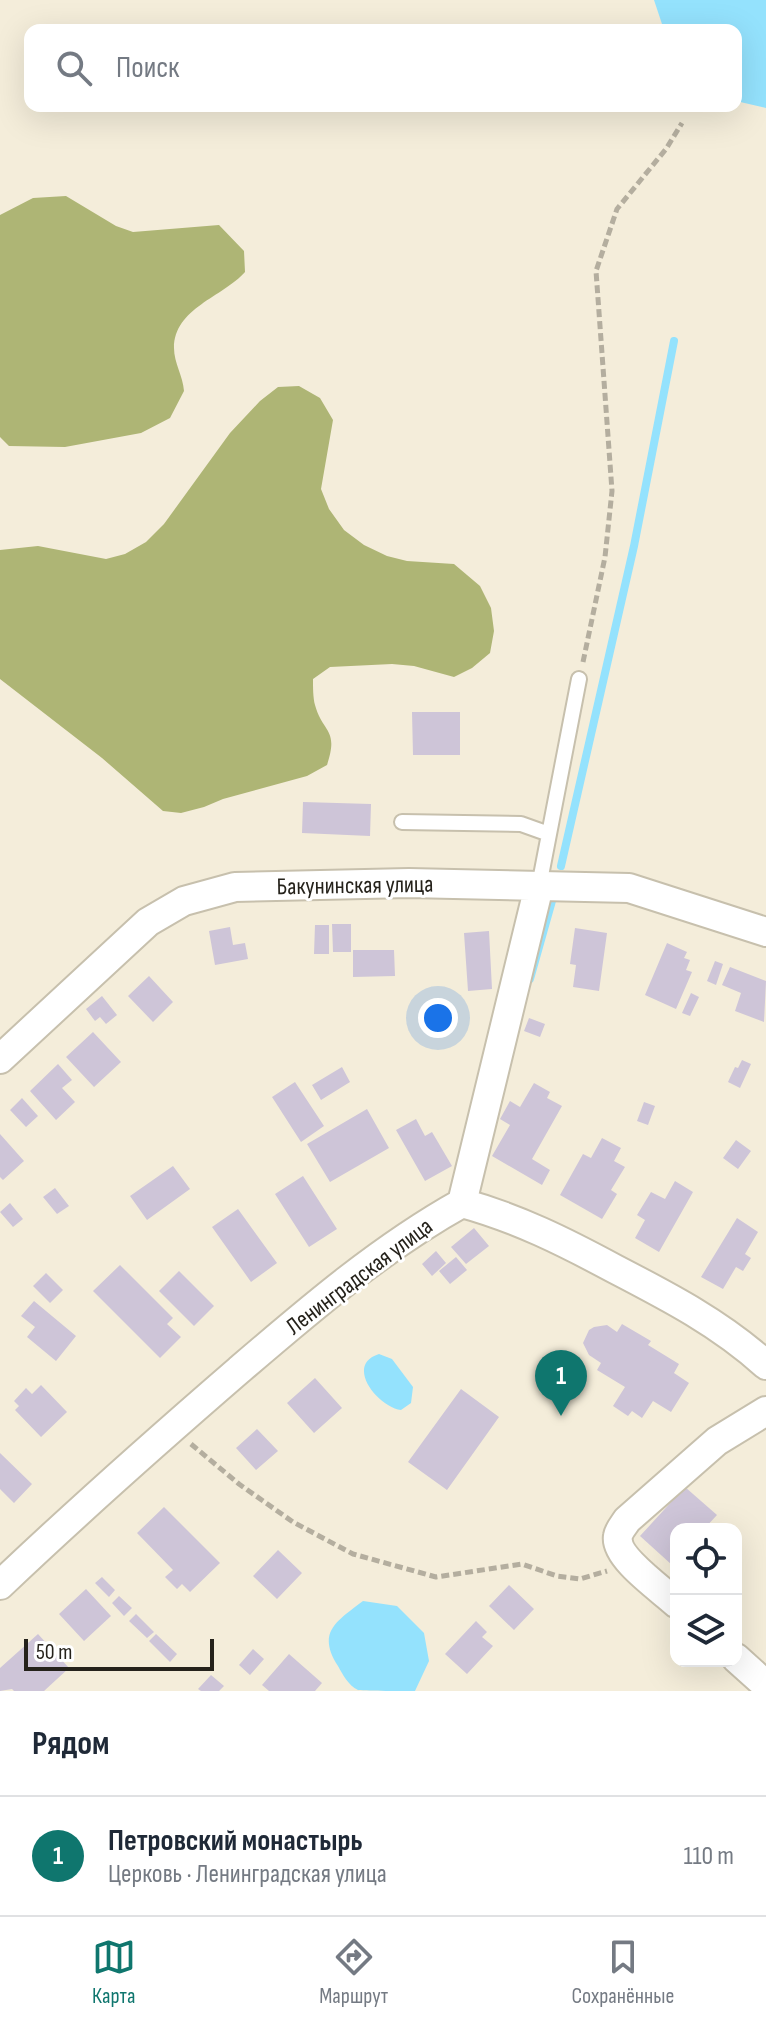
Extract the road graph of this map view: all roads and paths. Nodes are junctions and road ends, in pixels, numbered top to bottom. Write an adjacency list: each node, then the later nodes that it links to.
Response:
1 (682, 123): 2 (path)
2 (579, 679): 4 (lane)
3 (402, 822): 4 (lane)
4 (549, 834): 5 (lane)
5 (539, 886): 6 (street, Бакунинская улица); 7 (street, Бакунинская улица); 8 (street)
6 (766, 932)
7 (0, 1059)
8 (462, 1203): 9 (street); 11 (street, Ленинградская улица)
9 (766, 1365)
10 (766, 1411): 12 (street)
11 (172, 1428): 12 (path); 13 (street, Ленинградская улица)
12 (624, 1557): 14 (street)
13 (0, 1585)
14 (670, 1598)
15 (742, 1665): 16 (street)
16 (760, 1686)

